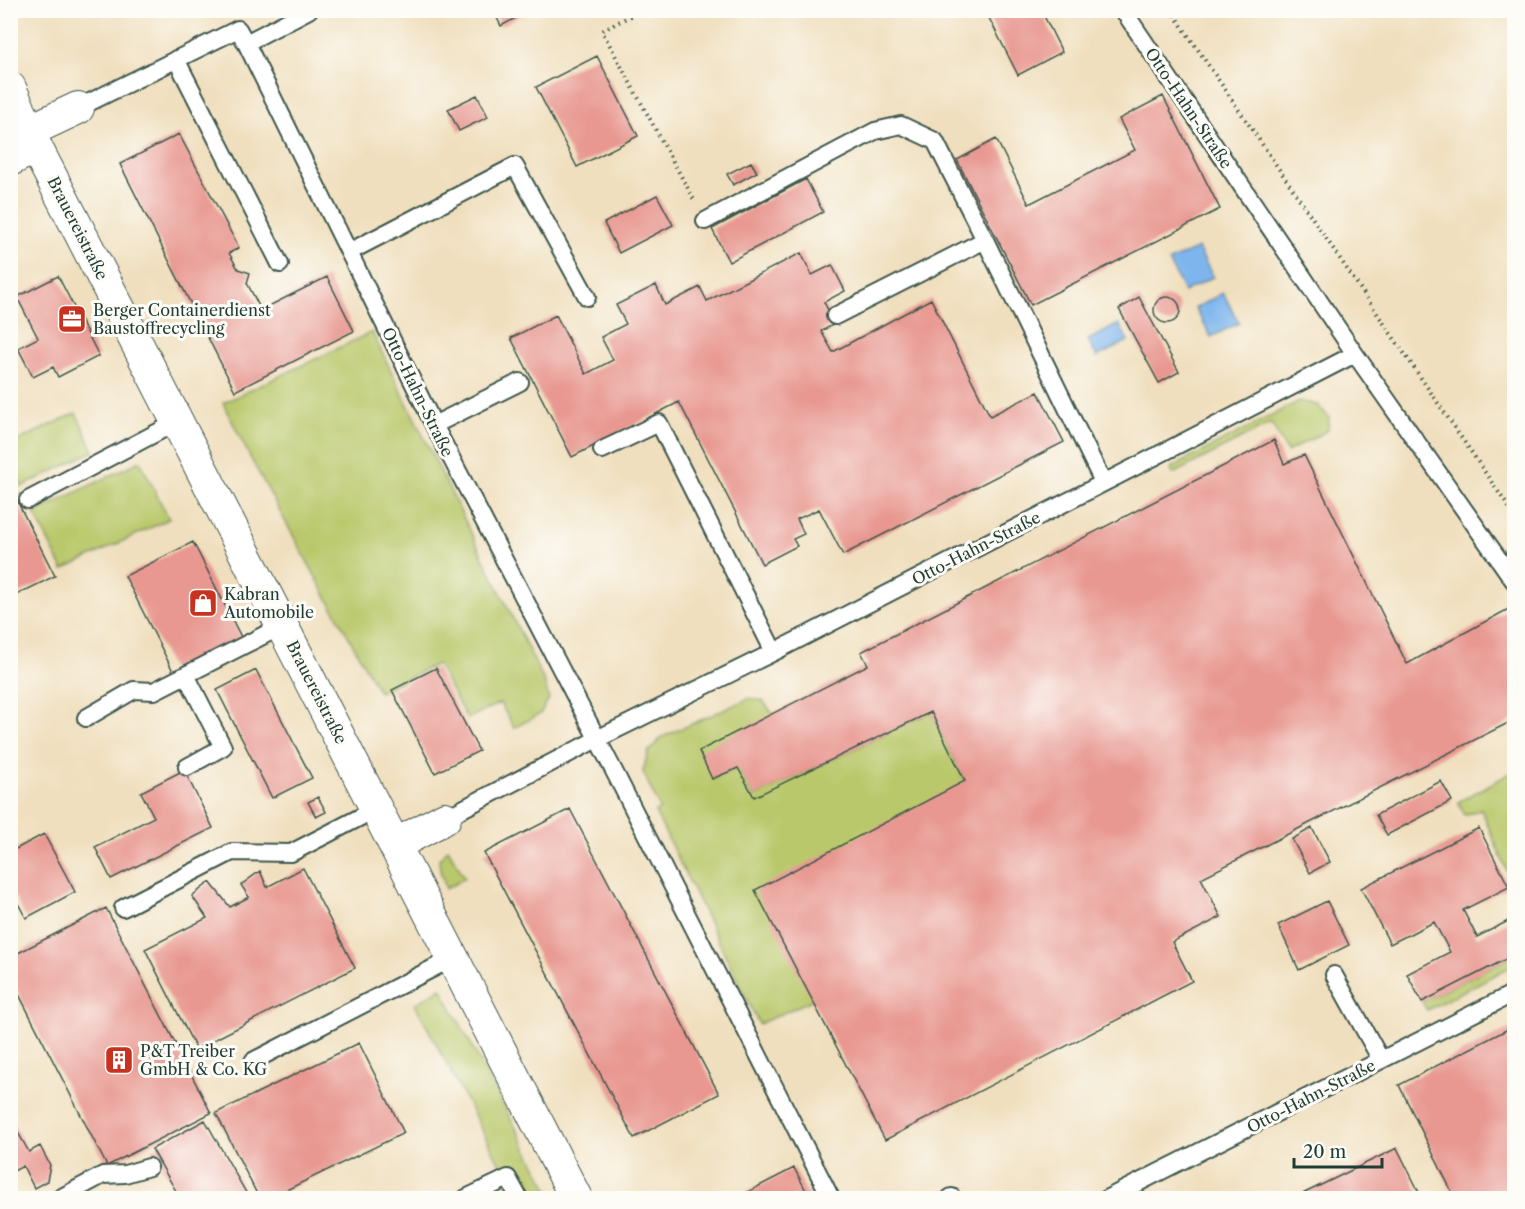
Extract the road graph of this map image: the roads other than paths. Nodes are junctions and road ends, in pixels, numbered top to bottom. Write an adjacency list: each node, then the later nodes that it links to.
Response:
1 (309, 10): 3 (lane)
2 (1123, 10): 14 (lane, Otto-Hahn-Straße)
3 (246, 43): 4 (lane); 10 (lane, Otto-Hahn-Straße)
4 (176, 59): 6 (lane); 11 (lane)
5 (10, 88): 7 (street, Brauereistraße)
6 (78, 108): 7 (street)
7 (25, 146): 16 (street, Brauereistraße)
8 (705, 221): 9 (lane)
9 (985, 240): 13 (lane); 19 (lane)
10 (349, 252): 12 (lane); 17 (lane, Otto-Hahn-Straße)
11 (280, 264)
12 (587, 297)
13 (835, 316)
14 (1355, 354): 19 (lane, Otto-Hahn-Straße); 21 (lane, Otto-Hahn-Straße)
15 (520, 382): 17 (lane)
16 (177, 422): 20 (lane); 22 (street, Brauereistraße)
17 (434, 425): 26 (lane, Otto-Hahn-Straße)
18 (602, 450): 23 (lane)
19 (1103, 482): 23 (lane, Otto-Hahn-Straße)
20 (28, 500)
21 (1515, 581)
22 (282, 626): 24 (lane); 28 (street, Brauereistraße)
23 (774, 652): 26 (lane, Otto-Hahn-Straße)
24 (186, 675): 25 (lane); 27 (lane)
25 (86, 718)
26 (597, 739): 29 (lane, Otto-Hahn-Straße); 42 (lane)
27 (187, 767)
28 (376, 809): 30 (street, Brauereistraße); 31 (lane)
29 (445, 818): 30 (street, Otto-Hahn-Straße)
30 (395, 845): 32 (street, Brauereistraße)
31 (123, 908)
32 (453, 958): 36 (lane); 41 (street, Brauereistraße)
33 (1334, 975): 35 (lane)
34 (1515, 993): 35 (lane, Otto-Hahn-Straße)
35 (1381, 1060): 43 (lane, Otto-Hahn-Straße)
36 (253, 1061)
37 (149, 1167): 38 (lane)
38 (60, 1198)
39 (466, 1198): 40 (lane)
40 (519, 1198)
41 (576, 1198)
42 (831, 1198)
43 (1108, 1198)

